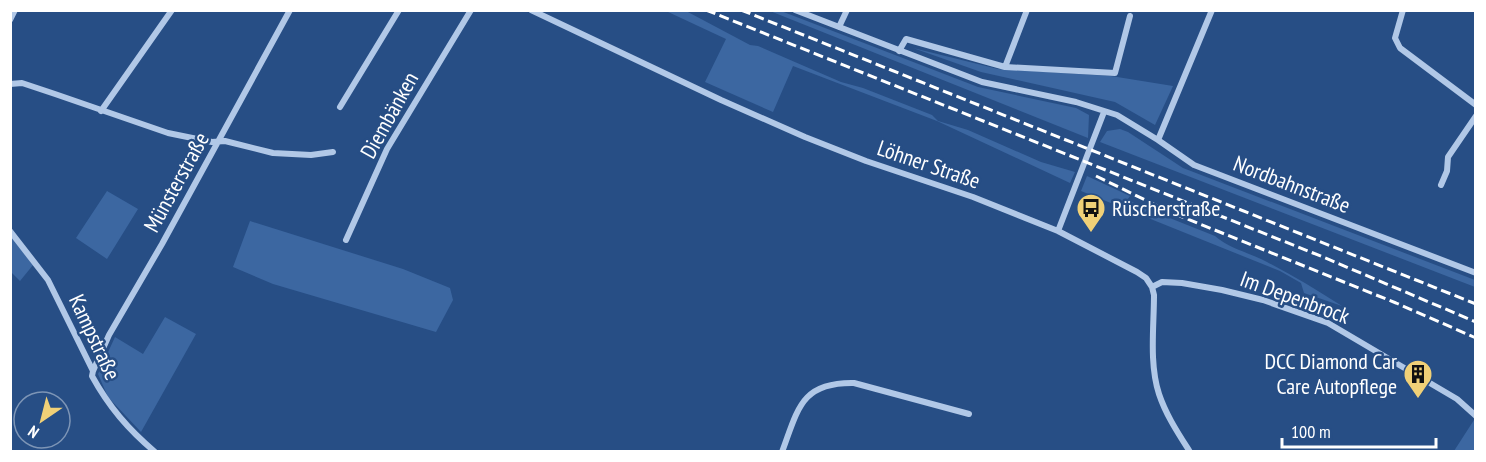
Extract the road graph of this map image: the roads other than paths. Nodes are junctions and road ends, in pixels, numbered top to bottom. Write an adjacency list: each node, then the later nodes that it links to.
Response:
1 (15, 10): 13 (street)
2 (172, 10): 20 (street)
3 (290, 10): 24 (street, Münsterstraße)
4 (399, 10): 19 (street)
5 (471, 10): 29 (street, Diembänken)
6 (531, 10): 28 (street, Löhner Straße)
7 (795, 10): 14 (street, Nordbahnstraße)
8 (847, 10): 14 (street)
9 (1027, 10): 16 (street)
10 (1212, 10): 23 (street)
11 (1403, 10): 18 (street)
12 (1130, 16): 16 (street)
13 (10, 20)
14 (839, 27): 15 (street, Nordbahnstraße)
15 (899, 51): 16 (street); 21 (street, Nordbahnstraße)
16 (1005, 67)
17 (10, 84): 20 (street)
18 (1476, 105)
19 (340, 107)
20 (100, 111): 24 (street)
21 (1104, 112): 23 (street, Nordbahnstraße); 28 (street)
22 (1476, 116): 26 (street)
23 (1158, 140): 30 (street, Nordbahnstraße)
24 (219, 141): 25 (street); 32 (street, Münsterstraße)
25 (333, 152)
26 (1441, 185)
27 (10, 231): 32 (street, Kampstraße)
28 (1058, 231): 31 (street, Löhner Straße)
29 (346, 240)
30 (1476, 273)
31 (1152, 287): 34 (street, Im Depenbrock); 37 (street)
32 (93, 371): 35 (street, Kampstraße)
33 (969, 414): 36 (street)
34 (1476, 416)
35 (154, 452)
36 (782, 452)
37 (1190, 452)

